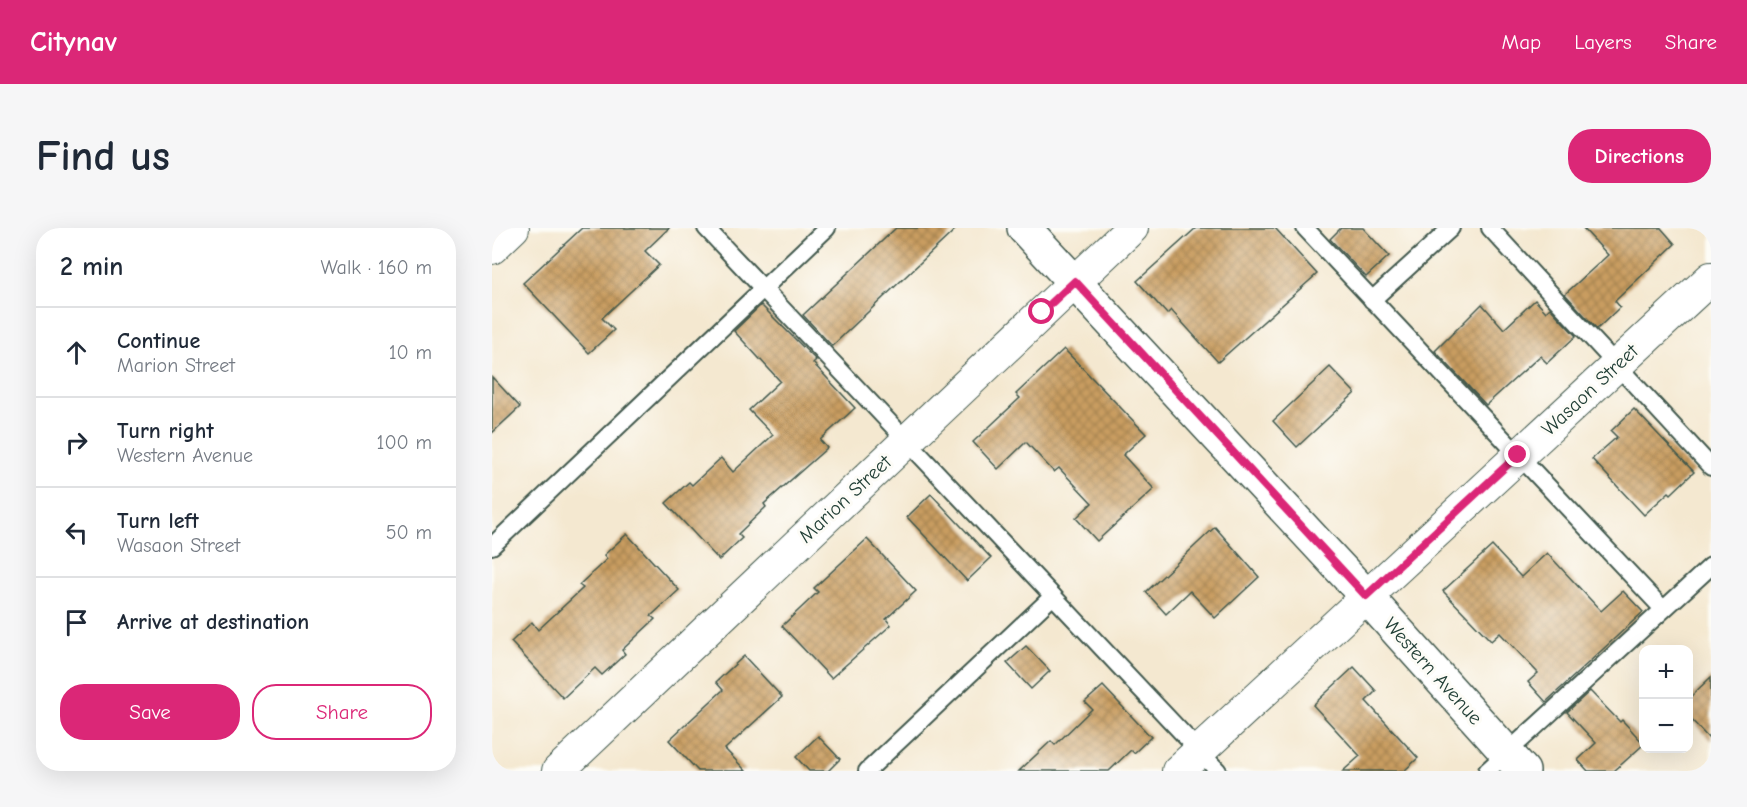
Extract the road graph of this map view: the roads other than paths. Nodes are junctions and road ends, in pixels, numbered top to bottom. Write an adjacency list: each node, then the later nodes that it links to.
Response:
1 (513, 228): 9 (street)
2 (706, 228): 12 (lane)
3 (827, 228): 12 (lane)
4 (1024, 228): 11 (main road, Western Avenue)
5 (1132, 228): 11 (street, Marion Street)
6 (1305, 228): 13 (lane)
7 (1451, 228): 13 (lane)
8 (1490, 228): 14 (lane)
9 (492, 248)
10 (1711, 278): 14 (street, Wasaon Street)
11 (1075, 281): 15 (street, Marion Street); 21 (main road, Western Avenue)
12 (763, 288): 15 (lane); 18 (lane)
13 (1372, 300): 16 (lane)
14 (1617, 365): 16 (street, Wasaon Street); 17 (lane)
15 (906, 441): 20 (lane); 25 (street, Marion Street)
16 (1518, 455): 21 (street, Wasaon Street); 22 (lane)
17 (1711, 467)
18 (492, 546)
19 (1711, 566): 22 (lane)
20 (1053, 596): 23 (lane); 26 (lane)
21 (1366, 596): 23 (street, Wasaon Street); 24 (main road, Western Avenue)
22 (1663, 609): 24 (lane)
23 (1199, 765)
24 (1506, 765)
25 (558, 771)
26 (867, 771)

